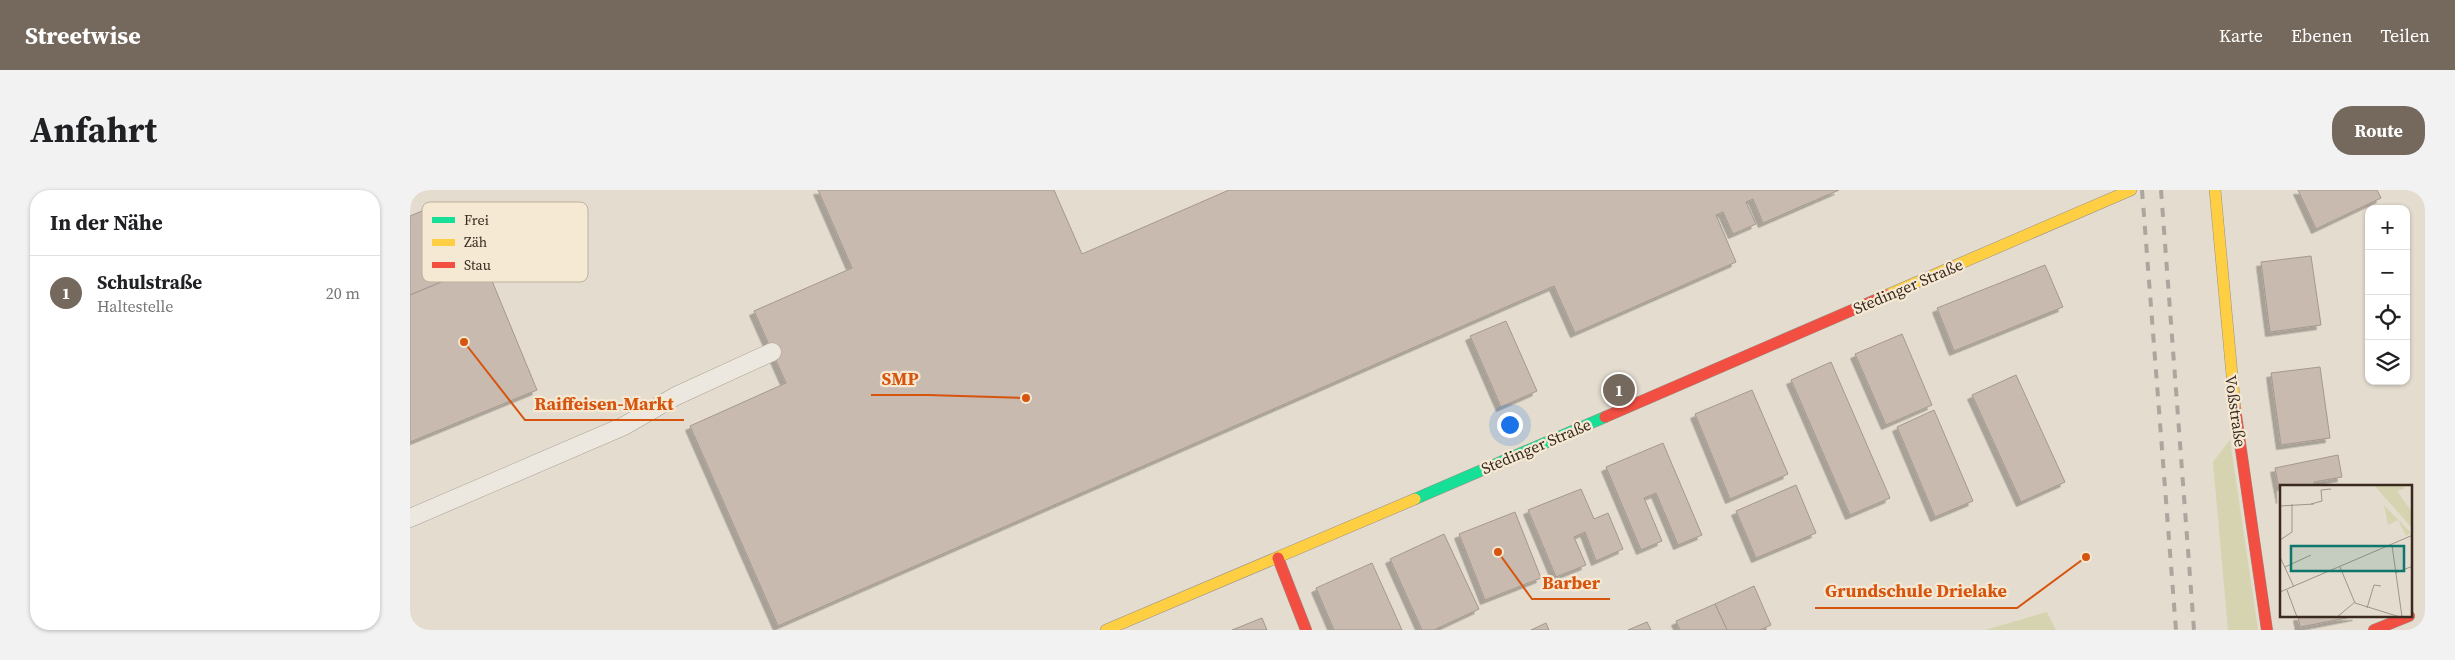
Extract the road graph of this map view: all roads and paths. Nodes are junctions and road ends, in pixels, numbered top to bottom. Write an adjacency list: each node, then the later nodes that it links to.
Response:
1 (2131, 190): 5 (main road, Stedinger Straße)
2 (2215, 190): 9 (main road, Voßstraße)
3 (772, 352): 4 (lane)
4 (410, 518)
5 (1278, 558): 7 (main road, Stedinger Straße); 8 (main road)
6 (2404, 618): 10 (main road)
7 (1106, 630)
8 (1306, 630)
9 (2267, 630)
10 (2374, 630)

